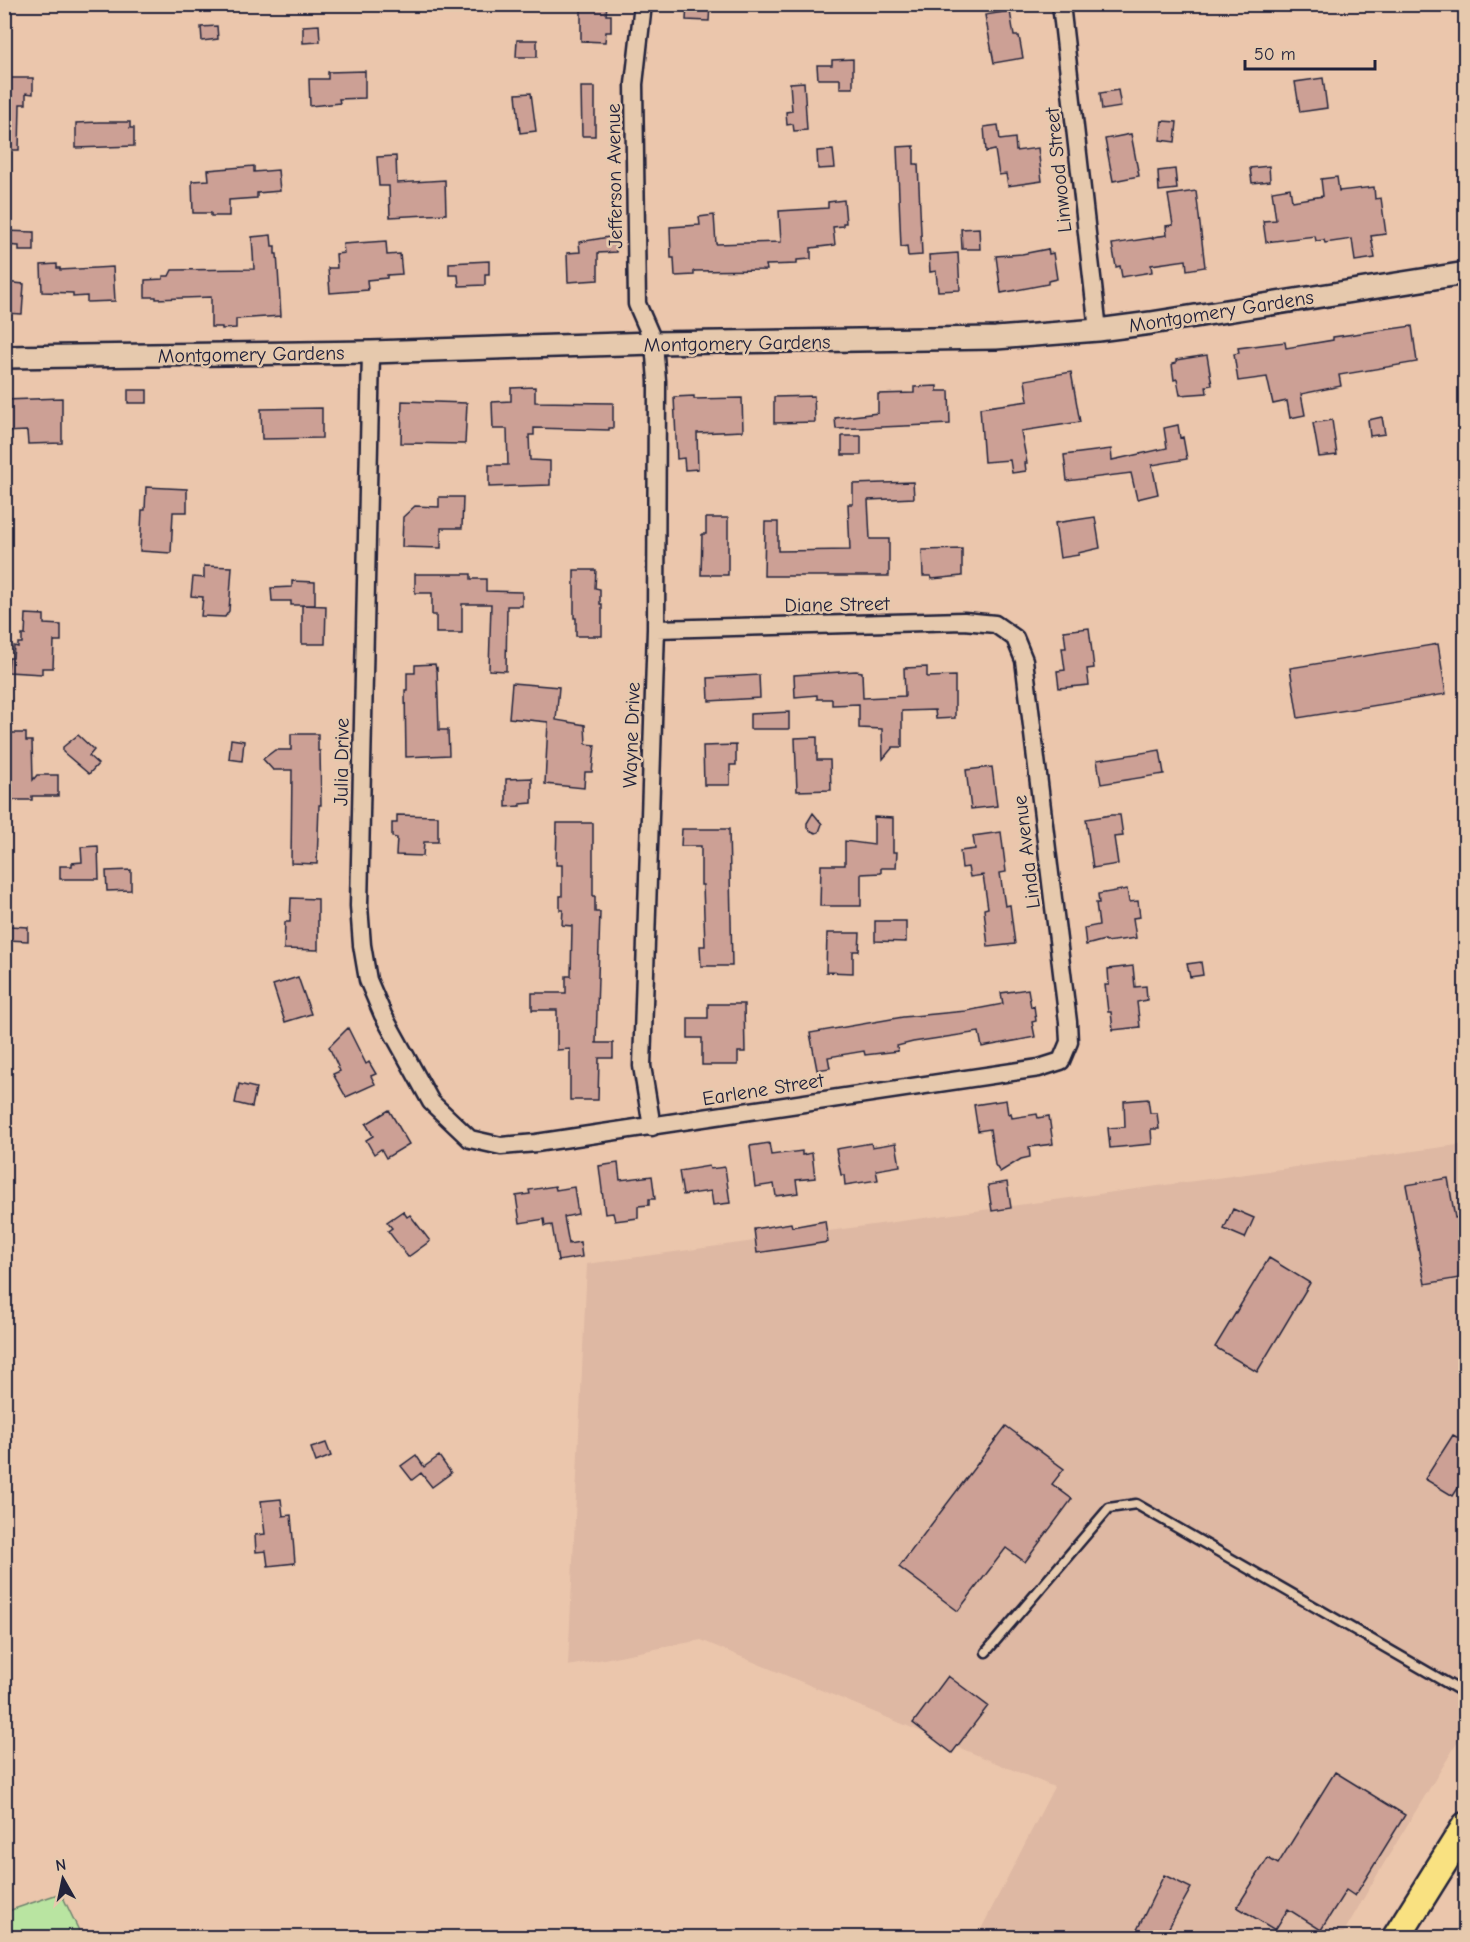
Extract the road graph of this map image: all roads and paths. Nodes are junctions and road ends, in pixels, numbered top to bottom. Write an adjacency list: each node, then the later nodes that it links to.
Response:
1 (643, 4): 5 (street, Jefferson Avenue)
2 (1061, 4): 4 (street, Linwood Street)
3 (1466, 273): 4 (street, Montgomery Gardens)
4 (1098, 330): 5 (street, Montgomery Gardens)
5 (654, 344): 6 (street, Montgomery Gardens); 8 (street, Wayne Drive)
6 (371, 352): 7 (street, Montgomery Gardens); 12 (street, Julia Drive)
7 (4, 357)
8 (656, 629): 9 (street, Diane Street); 11 (street, Wayne Drive)
9 (1015, 638): 10 (street, Linda Avenue)
10 (1061, 1061): 11 (street, Earlene Street)
11 (652, 1127): 12 (street, Earlene Street)
12 (470, 1139)
13 (986, 1652): 14 (lane)
14 (1466, 1694)
15 (1466, 1826): 16 (main road)
16 (1396, 1938)

